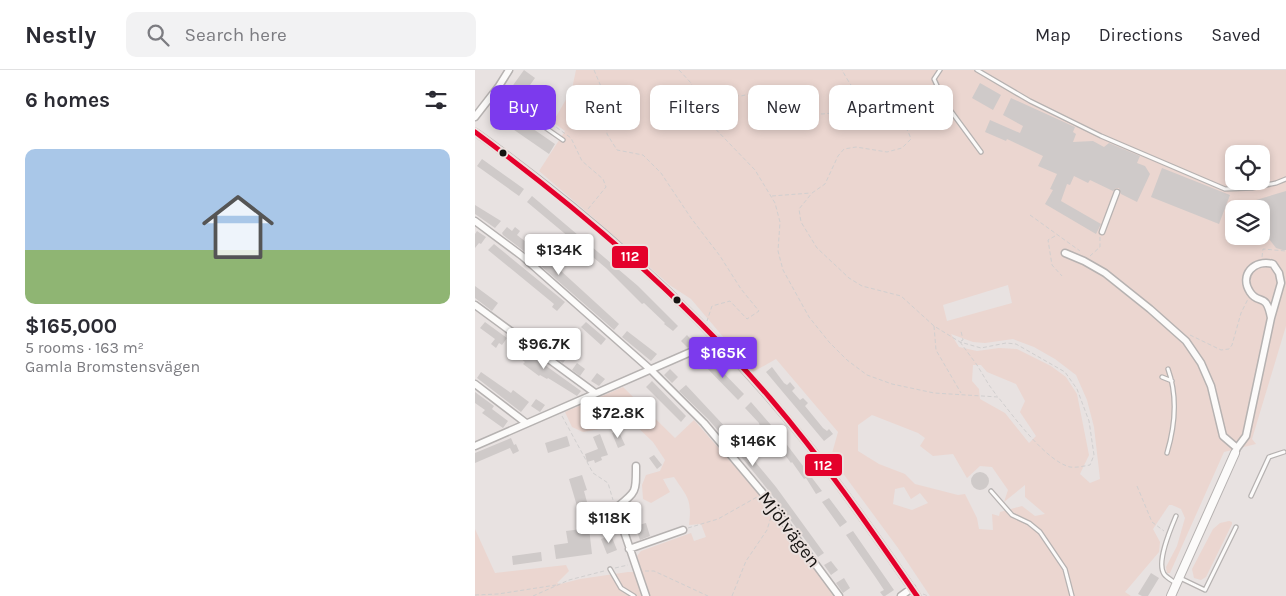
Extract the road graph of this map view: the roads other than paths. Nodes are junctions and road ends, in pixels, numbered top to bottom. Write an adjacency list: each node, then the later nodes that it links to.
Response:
1 (508, 70): 4 (street)
2 (940, 70): 10 (lane)
3 (977, 70): 11 (lane)
4 (500, 85)
5 (490, 97): 6 (street)
6 (475, 117)
7 (549, 130): 9 (lane)
8 (475, 132): 20 (street)
9 (563, 140)
10 (981, 152)
11 (1286, 179)
12 (1117, 192): 14 (street)
13 (475, 220): 22 (street, Mjölvägen)
14 (1102, 232)
15 (1065, 253): 29 (street)
16 (1286, 280): 17 (street)
17 (1279, 293): 19 (street); 19 (street)
18 (475, 306): 26 (street)
19 (1271, 318): 29 (street)
20 (716, 341): 22 (street); 41 (street)
21 (1168, 369): 24 (lane)
22 (651, 370): 26 (street); 44 (street, Mjölvägen)
23 (1163, 377): 24 (lane)
24 (1172, 381): 31 (lane)
25 (475, 384): 27 (street)
26 (595, 393): 27 (street)
27 (526, 423): 28 (street)
28 (475, 446)
29 (1236, 450): 40 (street)
30 (1284, 452): 34 (lane)
31 (1167, 454)
32 (636, 466): 38 (street)
33 (991, 491): 47 (lane)
34 (1251, 496)
35 (1177, 516): 40 (lane)
36 (1236, 527): 40 (lane)
37 (683, 530): 38 (street)
38 (629, 550): 43 (street)
39 (610, 569): 42 (lane)
40 (1178, 581): 48 (street)
41 (912, 588): 45 (street); 46 (street)
42 (634, 596)
43 (646, 596)
44 (839, 596)
45 (901, 596)
46 (917, 596)
47 (1072, 596)
48 (1171, 596)

